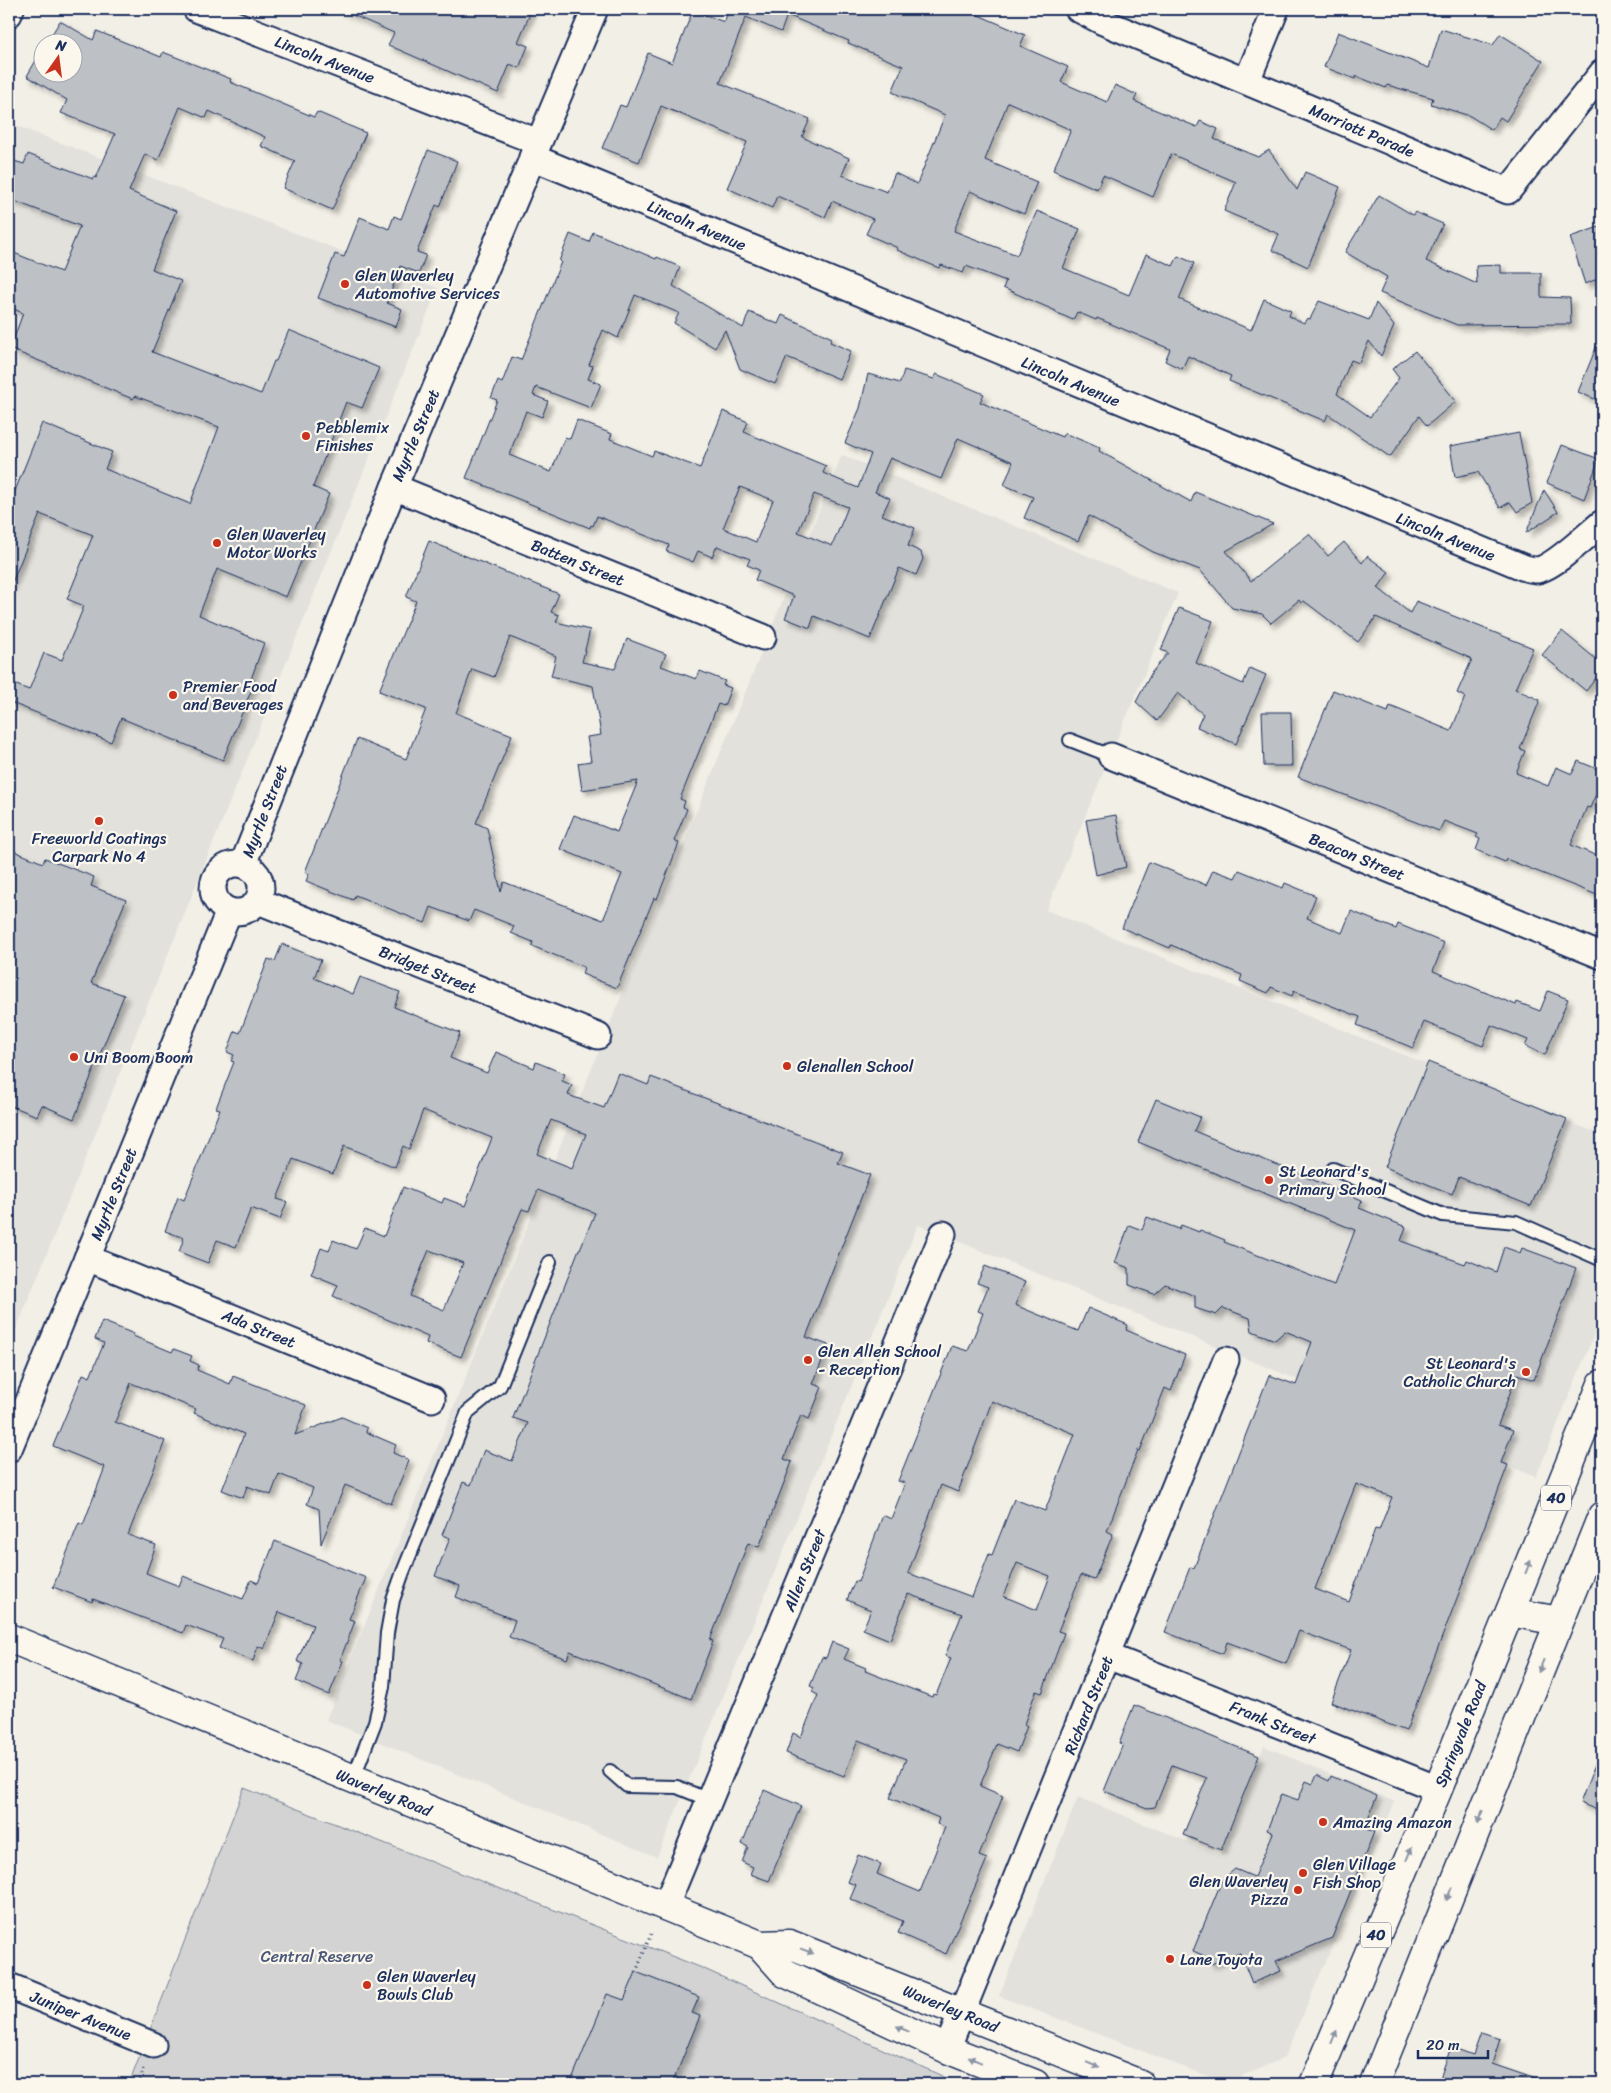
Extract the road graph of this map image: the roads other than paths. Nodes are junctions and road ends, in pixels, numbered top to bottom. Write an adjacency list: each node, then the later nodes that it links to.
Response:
1 (11, 9): 6 (street)
2 (196, 9): 9 (street, Lincoln Avenue)
3 (595, 9): 9 (street, Myrtle Street)
4 (1078, 9): 8 (street, Marriott Parade)
5 (1276, 9): 8 (street)
6 (9, 14)
7 (1602, 73): 8 (street, Marriott Parade)
8 (1247, 81)
9 (535, 150): 10 (street, Myrtle Street); 11 (street, Lincoln Avenue)
10 (394, 487): 12 (street, Batten Street); 15 (street, Myrtle Street)
11 (1602, 523)
12 (763, 637)
13 (1070, 740): 14 (lane)
14 (1111, 756): 18 (street, Beacon Street)
15 (243, 864): 16 (street); 17 (street)
16 (258, 901): 17 (street); 19 (street, Bridget Street)
17 (229, 911): 22 (street, Myrtle Street)
18 (1602, 956)
19 (598, 1036)
20 (1333, 1169): 23 (lane)
21 (943, 1234): 37 (street, Allen Street)
22 (87, 1258): 27 (street, Ada Street); 28 (street, Myrtle Street)
23 (1602, 1260)
24 (550, 1262): 35 (lane)
25 (1226, 1360): 33 (street, Richard Street)
26 (1602, 1384): 30 (main road, Springvale Road / 40, one-way to 26)
27 (432, 1399)
28 (9, 1449)
29 (1602, 1516): 31 (main road)
30 (1510, 1612): 31 (main road); 36 (main road, Springvale Road / 40)
31 (1559, 1621): 47 (main road, one-way to 47)
32 (9, 1638): 35 (main road, Waverley Road)
33 (1108, 1656): 36 (street, Frank Street); 41 (street, Richard Street)
34 (610, 1771): 37 (lane)
35 (353, 1779): 38 (main road, Waverley Road)
36 (1438, 1789): 44 (main road, Springvale Road / 40, one-way to 36)
37 (709, 1800): 38 (street, Allen Street)
38 (666, 1905): 39 (main road, Waverley Road)
39 (760, 1945): 41 (main road, Waverley Road, one-way to 41); 43 (main road, Waverley Road, one-way to 39)
40 (9, 1986): 42 (street, Juniper Avenue)
41 (963, 2013): 43 (street, Richard Street); 46 (main road, Waverley Road, one-way to 46)
42 (153, 2045)
43 (947, 2048): 45 (main road, Waverley Road, one-way to 43)
44 (1309, 2083)
45 (1035, 2084)
46 (1140, 2084)
47 (1374, 2084)

